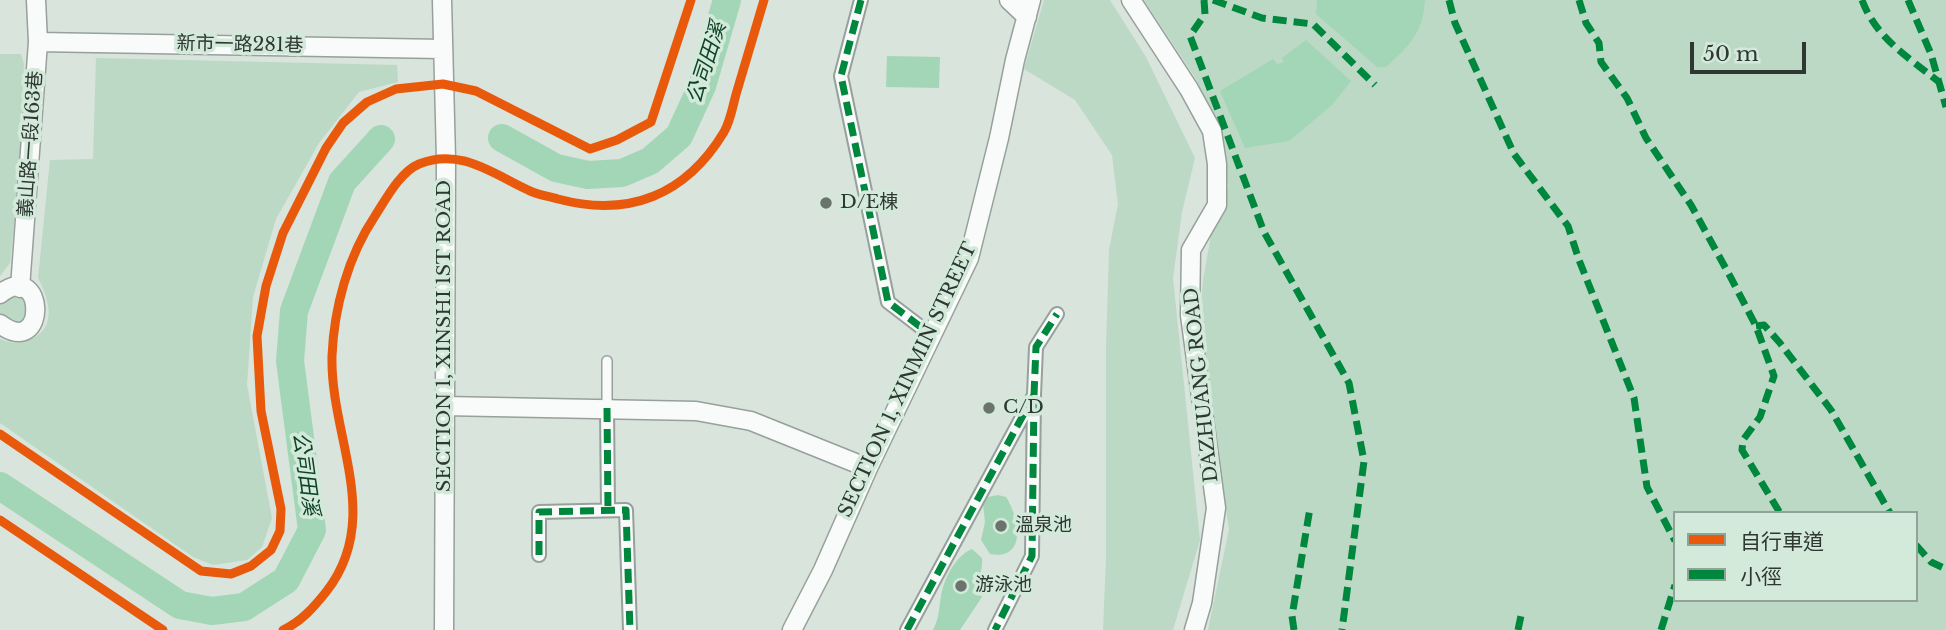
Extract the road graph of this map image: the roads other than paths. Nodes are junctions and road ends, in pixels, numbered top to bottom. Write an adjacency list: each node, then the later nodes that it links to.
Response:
1 (36, 0): 7 (street, 義山路一段163巷)
2 (442, 0): 8 (street, SECTION 1, XINSHI 1ST ROAD)
3 (861, 0): 13 (street)
4 (1009, 0): 6 (street)
5 (1131, 0): 26 (street, DAZHUANG ROAD)
6 (1029, 9): 18 (street, SECTION 1, XINMIN STREET)
7 (38, 42): 8 (street, 新市一路281巷); 9 (street, 義山路一段163巷)
8 (442, 49): 16 (street, SECTION 1, XINSHI 1ST ROAD)
9 (20, 288): 10 (street); 12 (street)
10 (0, 294)
11 (1057, 314): 15 (street)
12 (0, 324)
13 (922, 328)
14 (607, 361): 17 (lane)
15 (1034, 395): 24 (street); 25 (street)
16 (444, 407): 17 (street); 21 (street, SECTION 1, XINSHI 1ST ROAD)
17 (607, 408): 18 (street); 19 (street)
18 (868, 468): 23 (street, SECTION 1, XINMIN STREET)
19 (608, 510): 20 (street); 22 (street)
20 (539, 555)
21 (444, 630)
22 (630, 630)
23 (792, 630)
24 (907, 630)
25 (995, 630)
26 (1194, 630)

